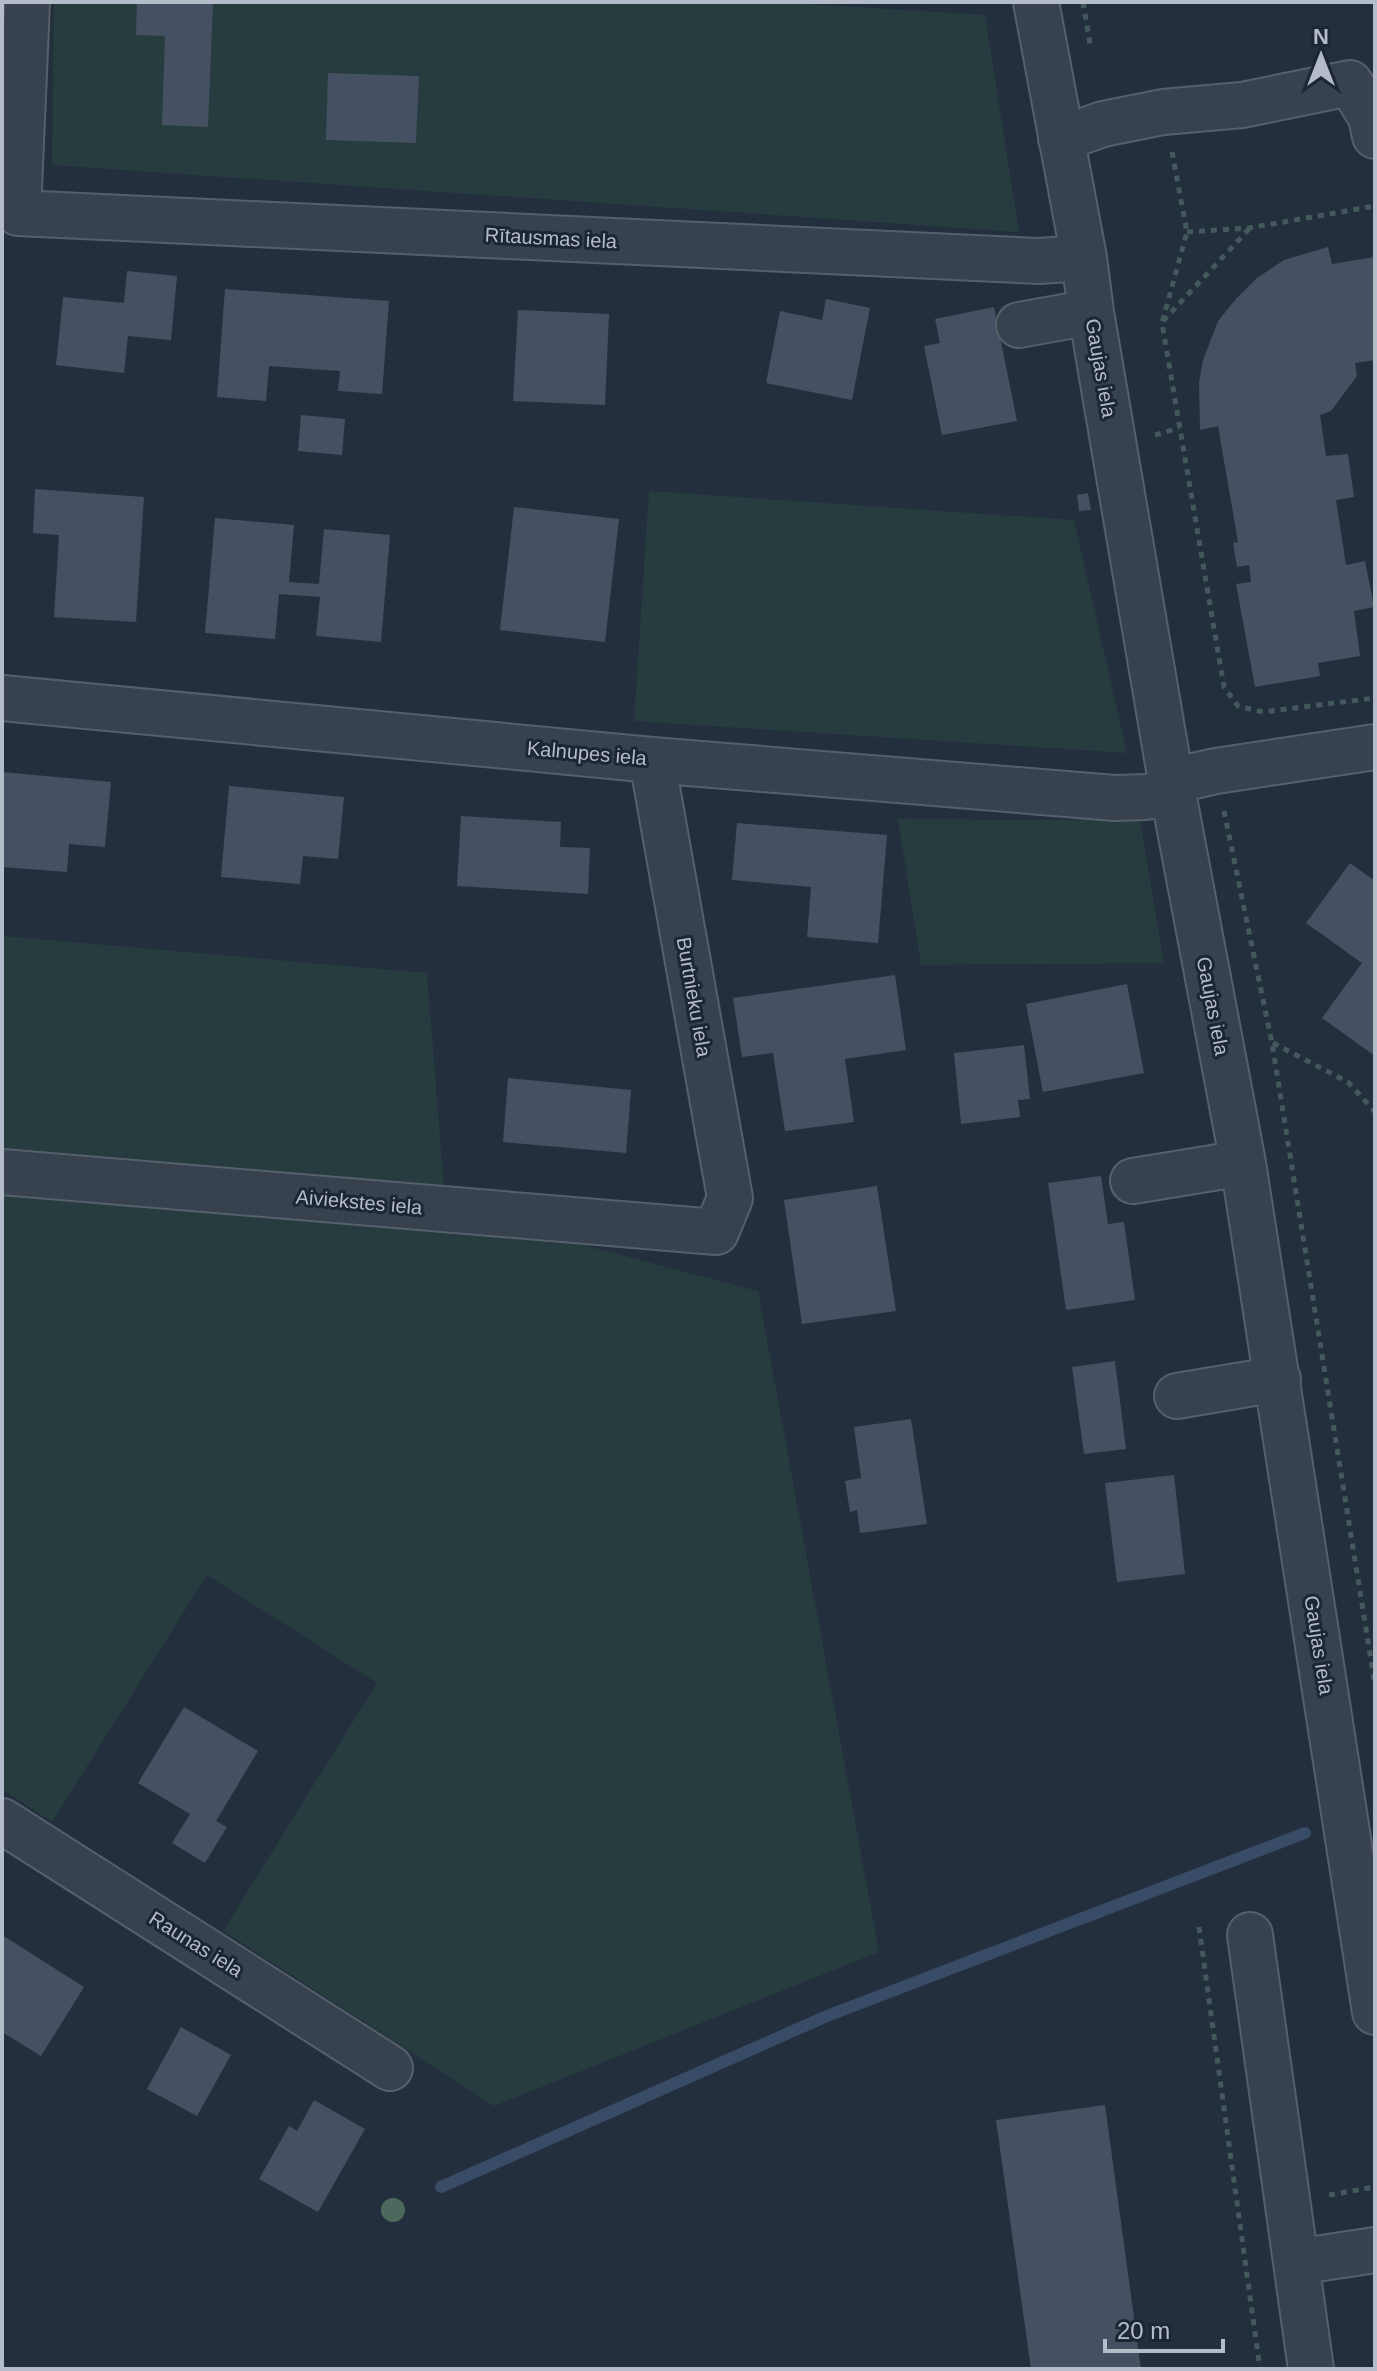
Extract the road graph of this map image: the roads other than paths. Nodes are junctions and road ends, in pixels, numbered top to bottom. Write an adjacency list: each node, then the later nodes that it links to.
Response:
1 (27, 2): 5 (street, Rītausmas iela)
2 (1036, 2): 4 (street, Gaujas iela)
3 (1375, 136): 4 (street)
4 (1061, 139): 5 (street, Gaujas iela)
5 (1084, 258): 6 (street, Gaujas iela)
6 (1091, 312): 7 (street); 11 (street, Gaujas iela)
7 (1019, 325)
8 (2, 698): 10 (street, Kalnupes iela)
9 (1375, 747): 11 (street, Kalnupes iela)
10 (652, 760): 11 (street, Kalnupes iela); 15 (street, Burtnieku iela)
11 (1172, 787): 12 (street, Gaujas iela)
12 (1243, 1163): 14 (street); 16 (street, Gaujas iela)
13 (2, 1172): 15 (street, Aiviekstes iela)
14 (1133, 1181)
15 (716, 1232)
16 (1278, 1379): 17 (street); 19 (street, Gaujas iela)
17 (1177, 1396)
18 (2, 1821): 22 (street, Raunas iela)
19 (1368, 1924): 21 (street, Gaujas iela)
20 (1250, 1935): 24 (street)
21 (1375, 2012)
22 (390, 2068)
23 (1375, 2250): 24 (street)
24 (1296, 2262): 25 (street)
25 (1311, 2369)

